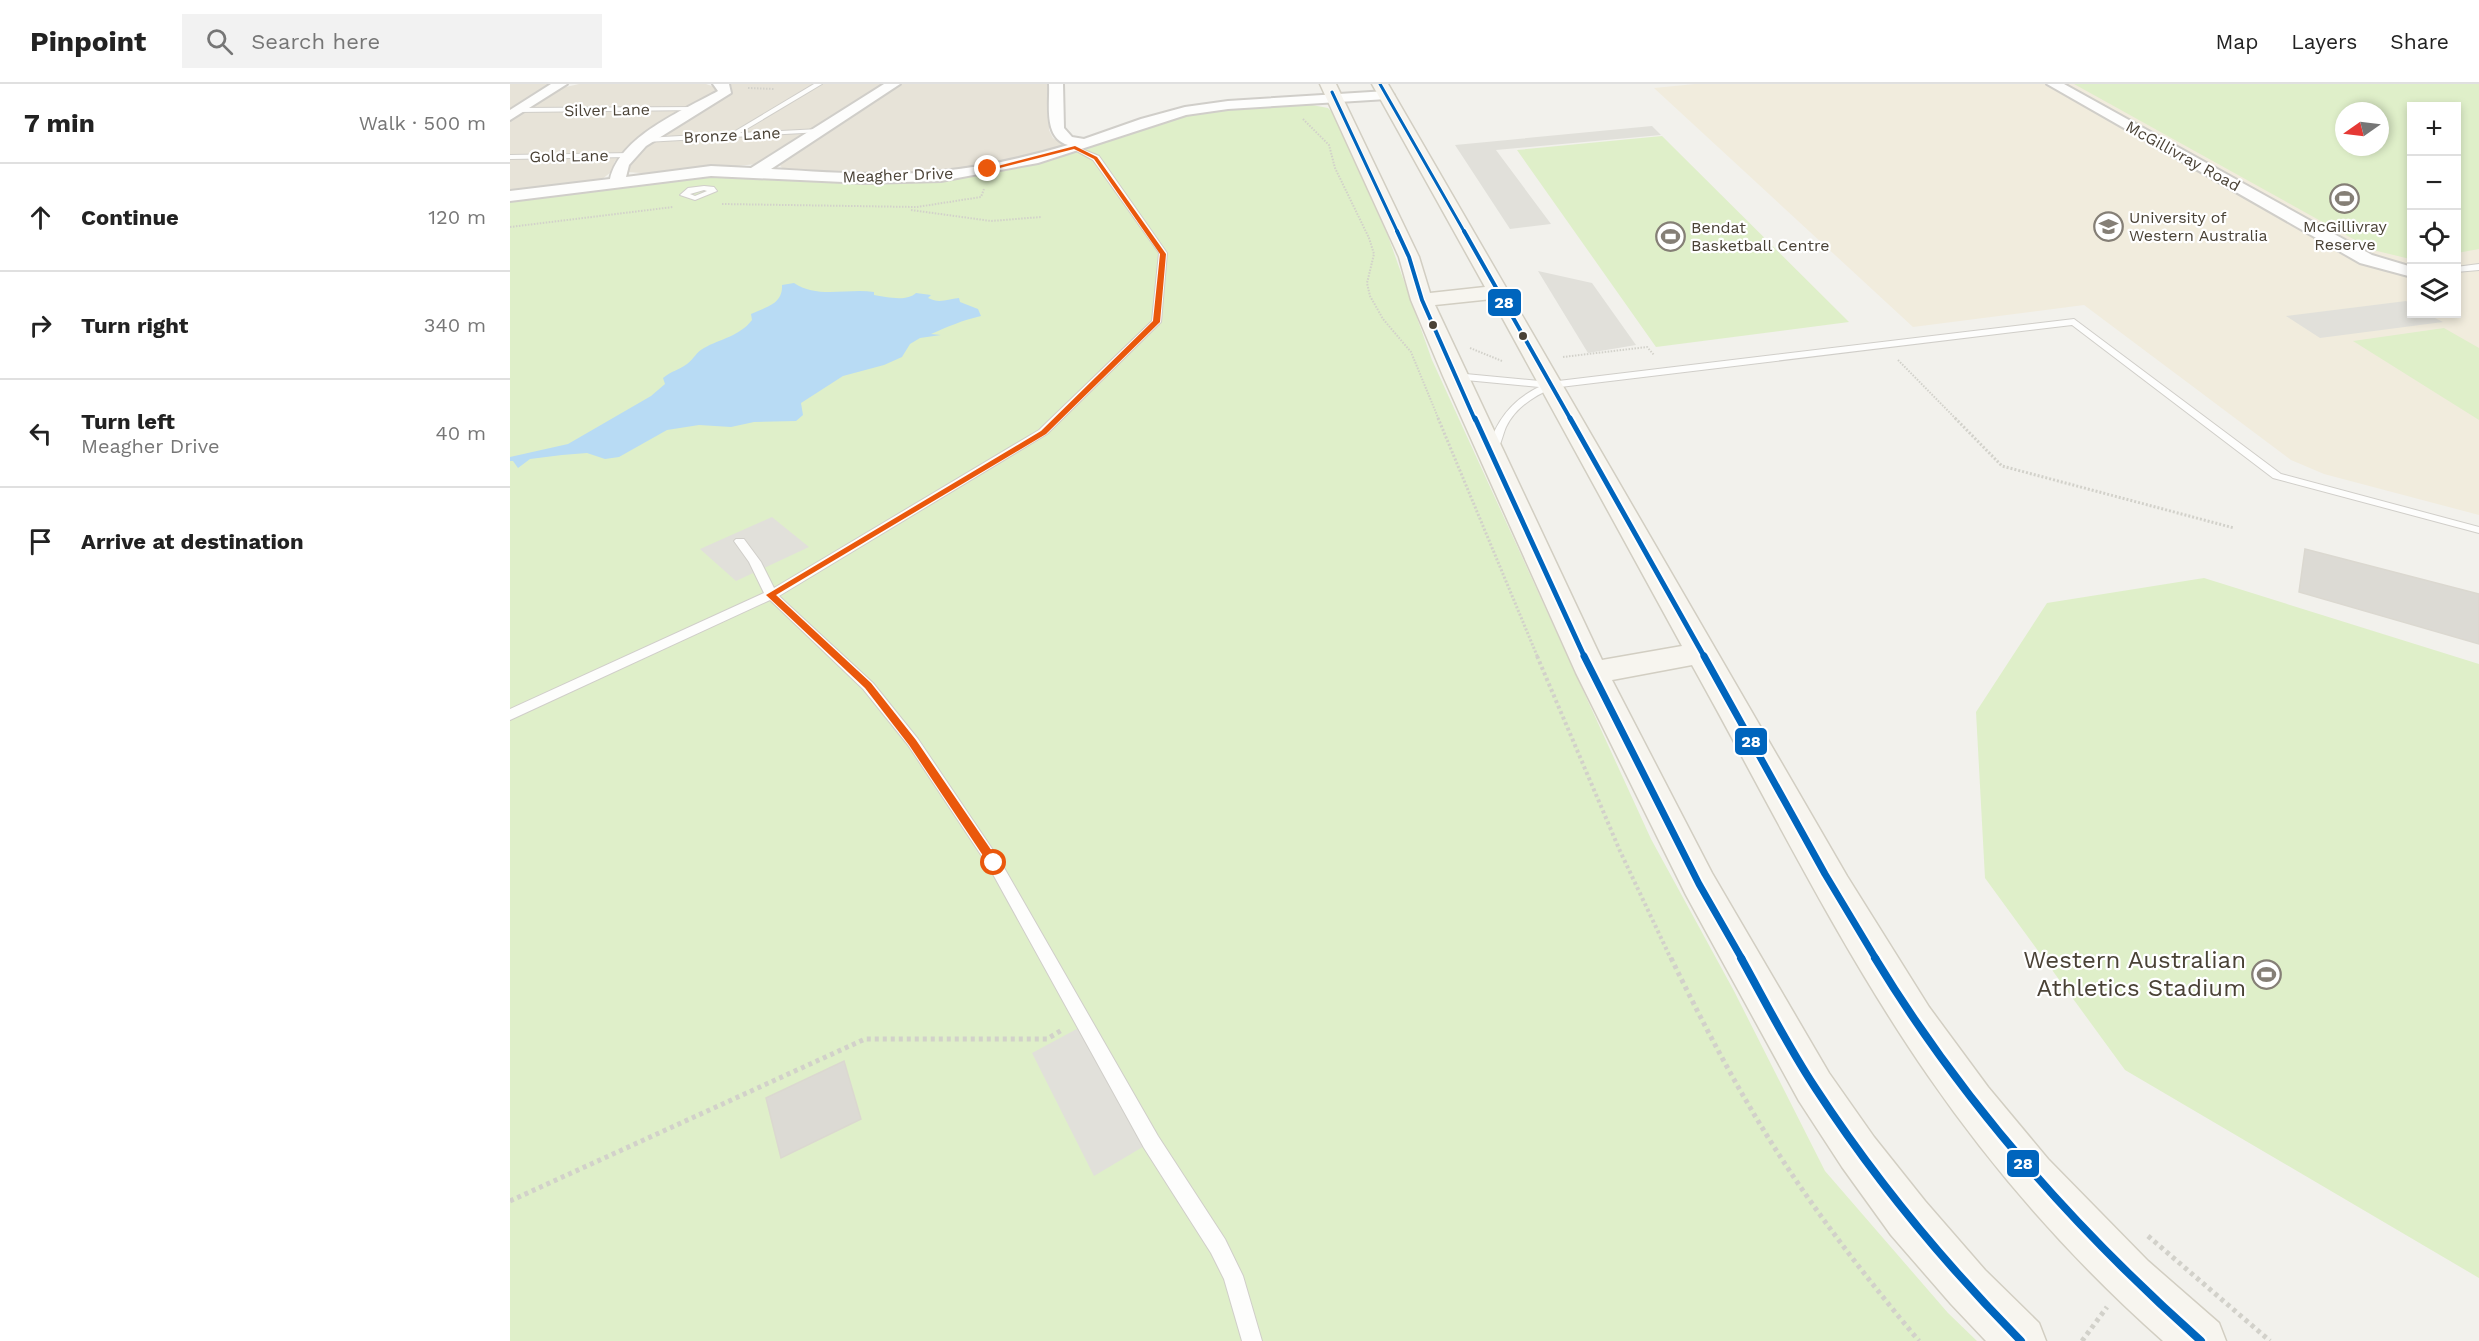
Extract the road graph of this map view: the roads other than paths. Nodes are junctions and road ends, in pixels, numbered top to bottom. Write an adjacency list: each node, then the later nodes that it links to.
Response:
1 (560, 84): 10 (street)
2 (720, 84): 9 (street)
3 (819, 84): 12 (lane)
4 (893, 84): 11 (street)
5 (1056, 84): 14 (street)
6 (2054, 84): 24 (street, McGillivray Road)
7 (1384, 89): 8 (street, Meagher Drive); 25 (main road)
8 (1332, 92): 14 (street, Meagher Drive); 26 (main road)
9 (697, 109): 10 (lane, Silver Lane); 13 (street)
10 (514, 113)
11 (819, 131): 12 (lane, Bronze Lane); 18 (street)
12 (731, 135): 13 (lane, Bronze Lane)
13 (646, 140): 15 (street)
14 (1080, 146): 18 (street, Meagher Drive); 32 (lane)
15 (628, 155): 16 (lane, Gold Lane); 19 (street)
16 (510, 158)
17 (720, 170): 18 (street, Meagher Drive); 19 (street, Meagher Drive); 20 (lane)
18 (756, 172)
19 (617, 182): 21 (street, Meagher Drive)
20 (700, 188)
21 (510, 196)
22 (2479, 267): 23 (lane)
23 (2461, 269)
24 (2407, 272)
25 (1497, 292): 26 (main road); 27 (main road)
26 (1422, 300): 28 (main road)
27 (1553, 371): 28 (lane); 29 (lane); 30 (lane); 33 (main road)
28 (1455, 376): 29 (main road)
29 (1491, 452): 34 (main road)
30 (2479, 530)
31 (740, 541): 32 (lane)
32 (771, 595): 35 (lane); 36 (lane)
33 (1701, 653): 34 (main road); 38 (main road)
34 (1592, 673): 37 (main road)
35 (510, 715)
36 (1252, 1341)
37 (2021, 1341)
38 (2201, 1341)

